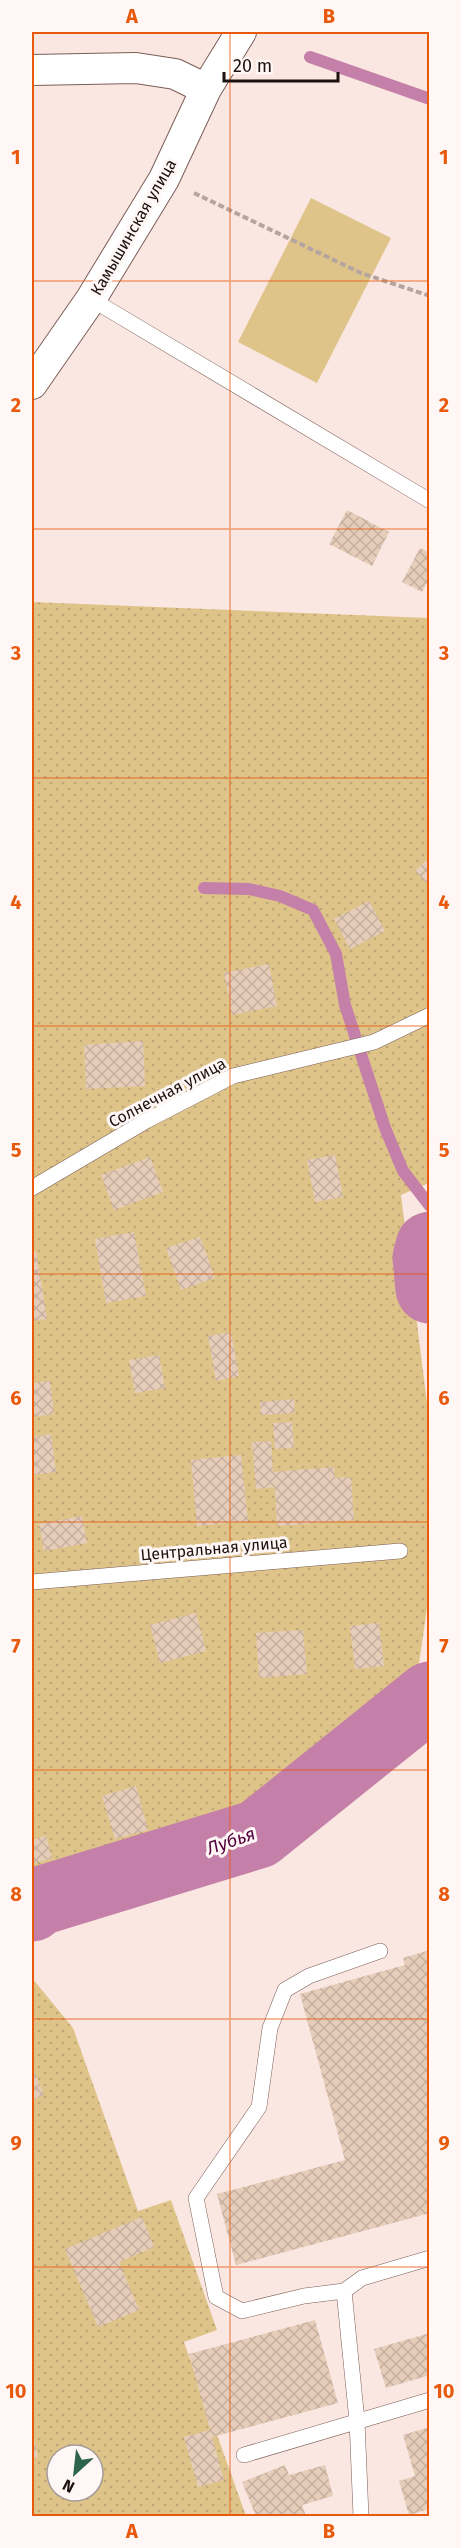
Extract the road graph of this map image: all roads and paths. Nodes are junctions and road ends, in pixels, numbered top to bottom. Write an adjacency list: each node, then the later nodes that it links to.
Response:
1 (241, 32): 3 (street, Камышинская улица)
2 (32, 70): 3 (street)
3 (206, 89): 4 (street, Камышинская улица)
4 (164, 179): 5 (path); 6 (street, Камышинская улица)
5 (429, 296)
6 (91, 299): 7 (street, Камышинская улица); 8 (lane)
7 (32, 384)
8 (429, 501)
9 (429, 1015): 10 (lane, Солнечная улица)
10 (32, 1188)
11 (400, 1551): 12 (lane, Центральная улица)
12 (32, 1582)
13 (380, 1951): 15 (lane)
14 (429, 2258): 15 (lane)
15 (344, 2291): 17 (lane)
16 (429, 2400): 17 (lane)
17 (357, 2421): 18 (lane); 19 (lane)
18 (244, 2454)
19 (361, 2517)

